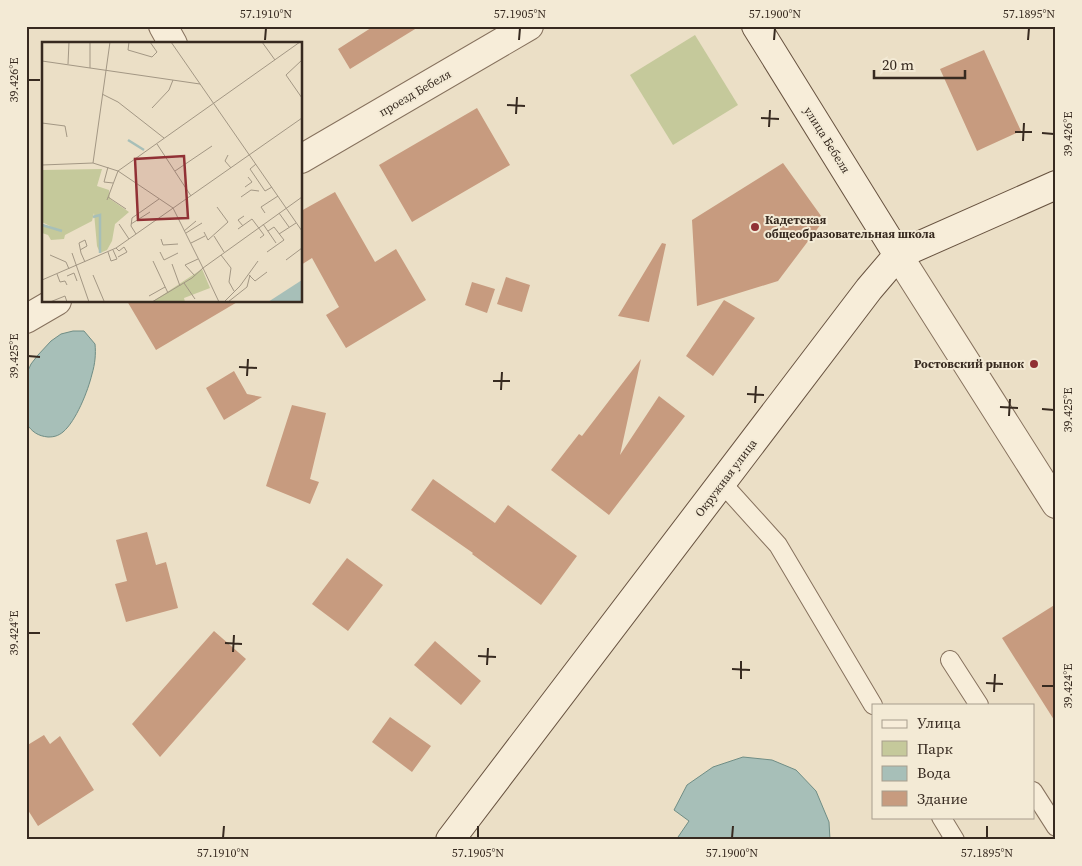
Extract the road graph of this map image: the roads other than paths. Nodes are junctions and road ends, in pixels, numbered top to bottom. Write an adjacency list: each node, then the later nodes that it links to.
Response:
1 (163, 26): 4 (main road)
2 (530, 26): 5 (main road, проезд Бебеля)
3 (756, 26): 7 (main road, улица Бебеля)
4 (172, 42)
5 (302, 158)
6 (1056, 184): 7 (main road, Окружная улица)
7 (898, 255): 10 (main road, Окружная улица); 11 (main road, улица Бебеля)
8 (55, 302): 9 (main road)
9 (26, 319)
10 (722, 483): 13 (lane); 18 (main road, Окружная улица)
11 (1056, 504)
12 (950, 660): 14 (lane)
13 (872, 704)
14 (978, 704)
15 (1034, 793): 17 (lane)
16 (942, 818): 19 (lane)
17 (1056, 827)
18 (450, 840)
19 (955, 840)

